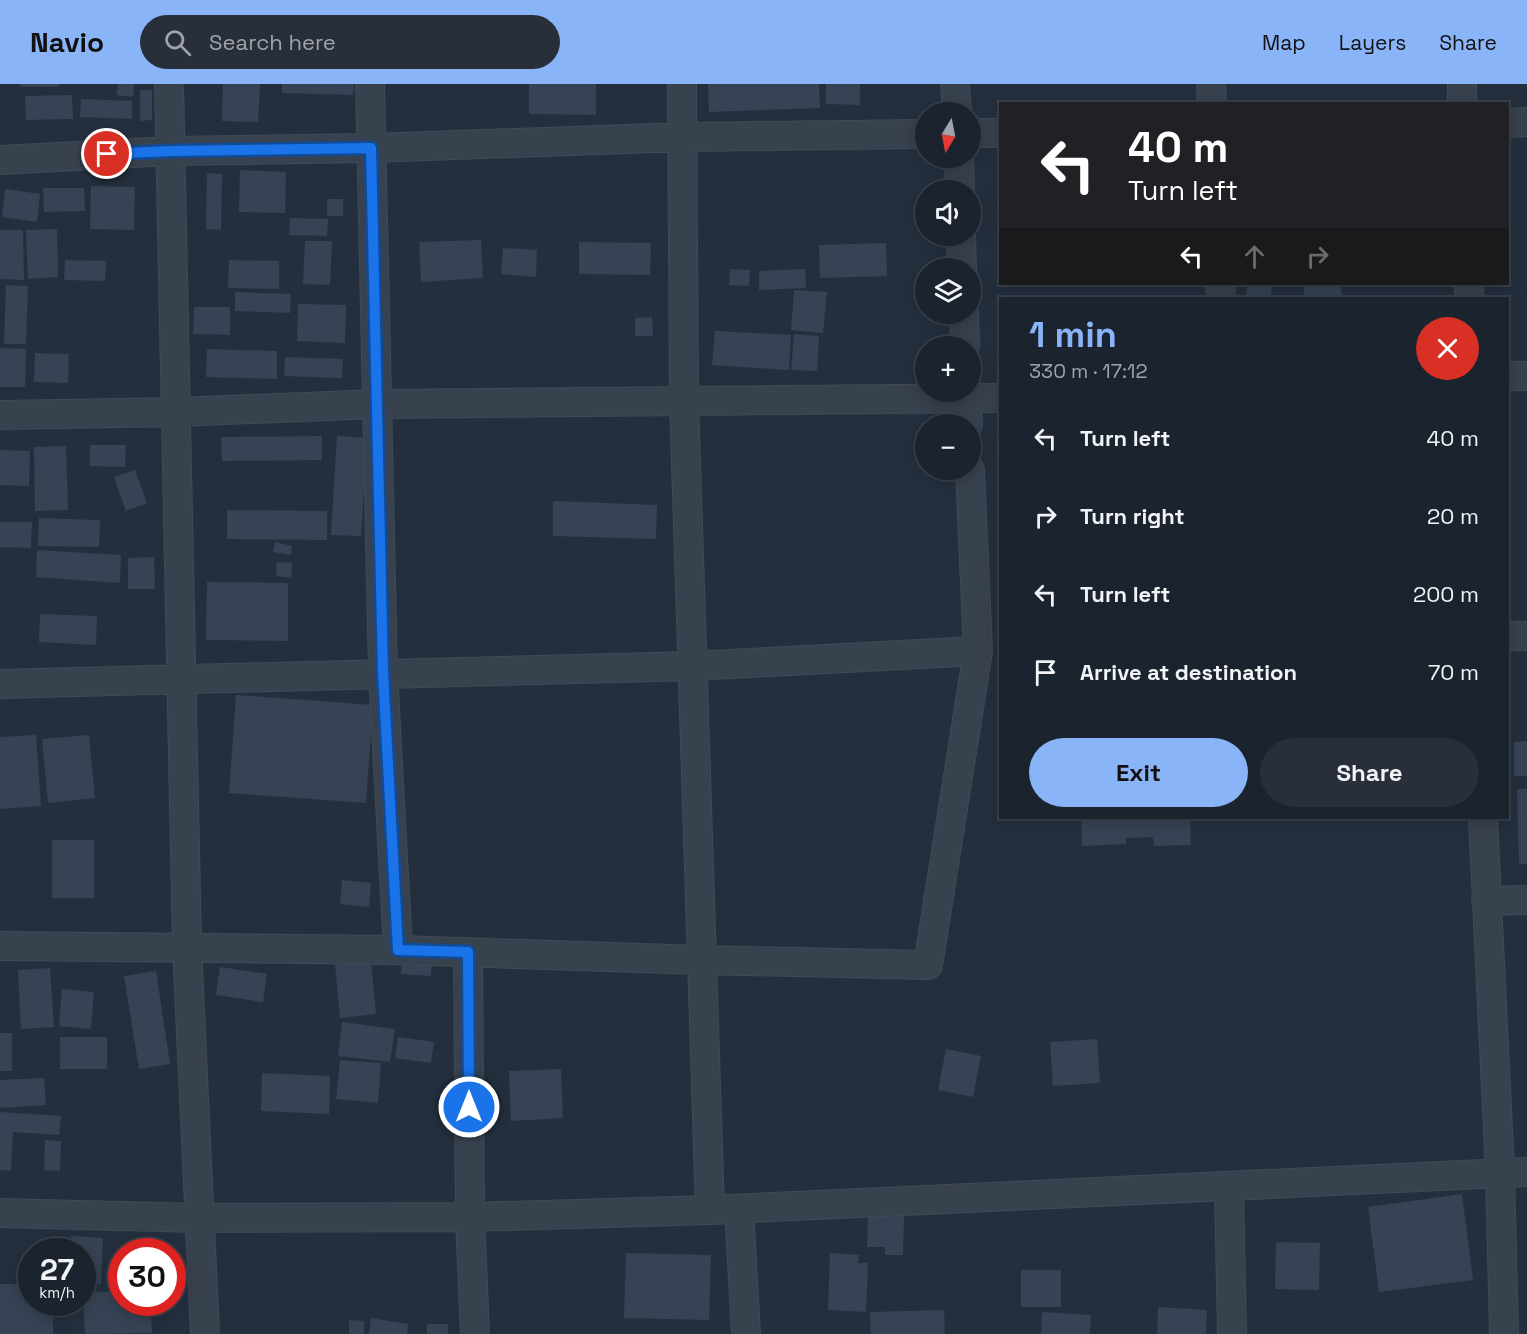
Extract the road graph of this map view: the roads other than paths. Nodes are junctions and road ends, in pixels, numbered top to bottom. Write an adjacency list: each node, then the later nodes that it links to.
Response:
1 (170, 84): 17 (street)
2 (370, 84): 16 (street)
3 (682, 84): 15 (street)
4 (955, 84): 7 (street)
5 (1211, 84): 8 (street)
6 (1462, 84): 9 (street)
7 (956, 102)
8 (1212, 102)
9 (1462, 102)
10 (1527, 122): 11 (street)
11 (1509, 123)
12 (981, 133): 13 (street)
13 (999, 133)
14 (915, 134): 15 (street)
15 (683, 137): 16 (street); 22 (street)
16 (371, 148): 17 (street); 23 (street)
17 (171, 151): 18 (street); 25 (street)
18 (0, 160)
19 (1509, 376): 20 (street)
20 (1527, 376)
21 (999, 398): 24 (street)
22 (684, 402): 23 (street); 24 (street); 31 (street)
23 (378, 404): 25 (street); 32 (street)
24 (967, 405)
25 (177, 412): 26 (street); 33 (street)
26 (0, 415)
27 (970, 480): 30 (street)
28 (1509, 636): 29 (street)
29 (1527, 636)
30 (978, 651): 31 (street); 42 (street)
31 (693, 666): 32 (street); 42 (street)
32 (383, 672): 33 (street); 40 (street)
33 (182, 680): 34 (street); 39 (street)
34 (0, 684)
35 (1483, 819): 37 (street)
36 (1527, 900): 37 (street)
37 (1486, 901): 43 (street)
38 (0, 946): 39 (street)
39 (187, 947): 40 (street); 49 (street)
40 (398, 950): 41 (street)
41 (468, 952): 42 (street); 48 (street)
42 (700, 960): 46 (street)
43 (1513, 1172): 44 (street); 54 (street)
44 (1229, 1186): 45 (street); 53 (street)
45 (739, 1209): 46 (street); 52 (street)
46 (710, 1210): 48 (street)
47 (0, 1212): 49 (street)
48 (470, 1217): 49 (street); 51 (street)
49 (201, 1218): 50 (street)
50 (205, 1334)
51 (476, 1334)
52 (746, 1334)
53 (1232, 1334)
54 (1504, 1334)

